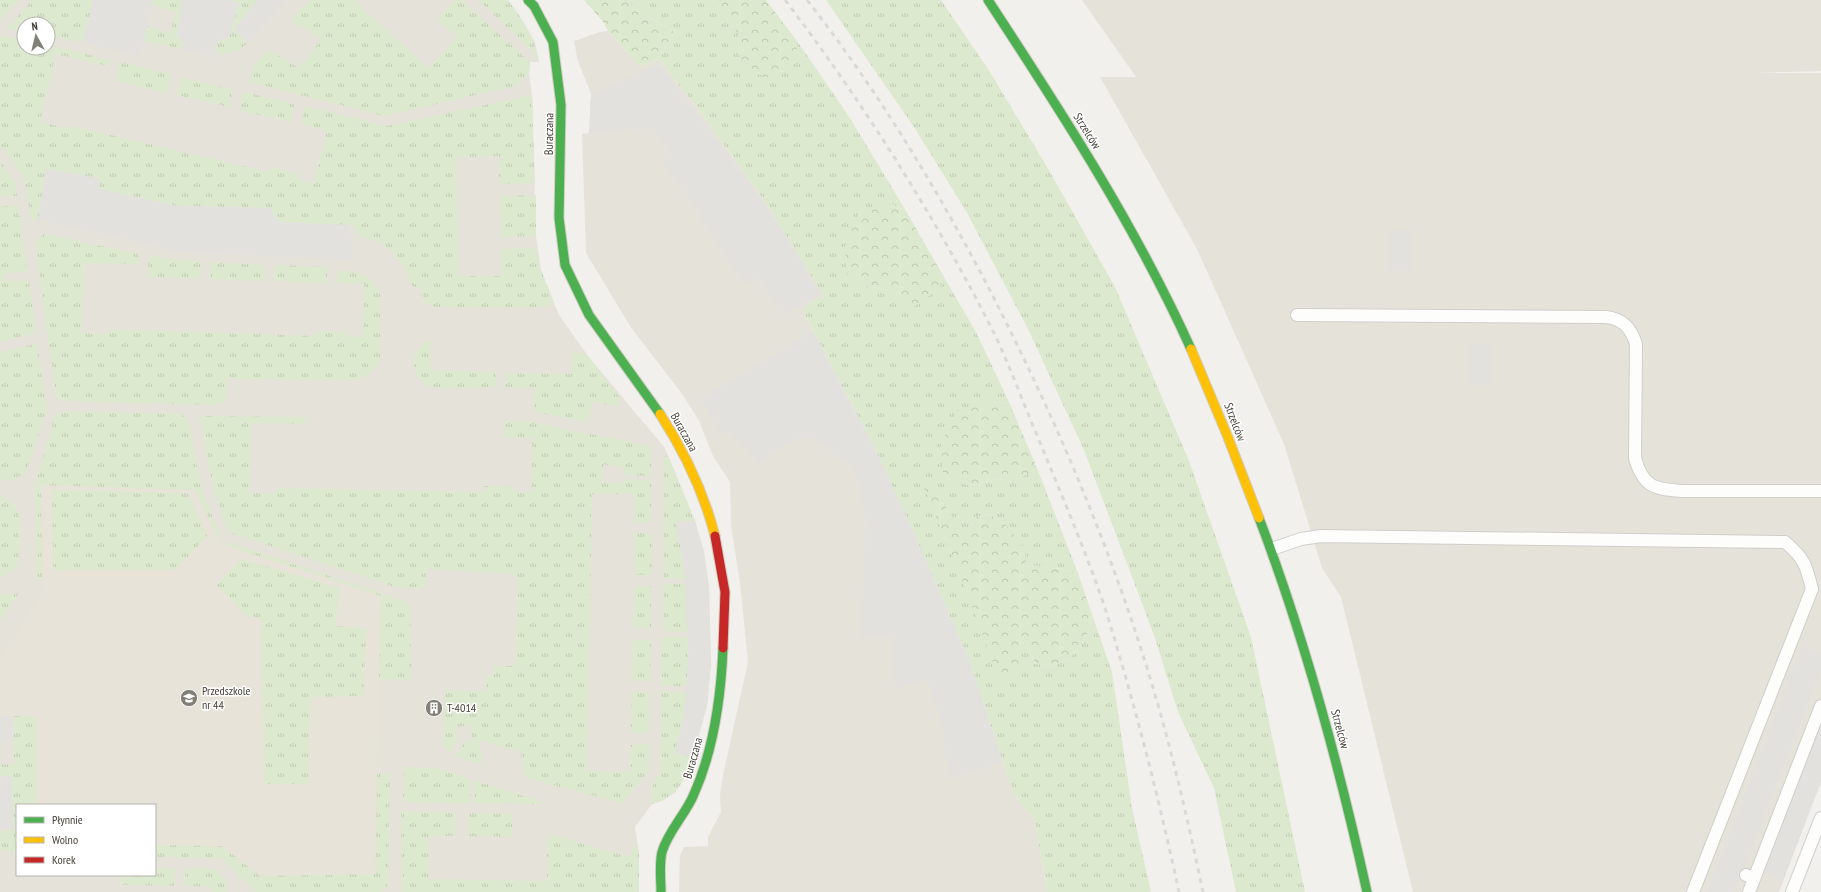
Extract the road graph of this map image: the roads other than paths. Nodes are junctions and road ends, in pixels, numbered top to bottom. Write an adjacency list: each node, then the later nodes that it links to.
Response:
1 (528, 0): 8 (street, Buraczana)
2 (988, 0): 5 (street, Strzelców)
3 (1297, 315): 4 (lane)
4 (1821, 491)
5 (1272, 549): 9 (street, Strzelców); 10 (lane)
6 (1821, 706): 11 (lane)
7 (1821, 818): 12 (lane)
8 (661, 892)
9 (1366, 892)
10 (1693, 892)
11 (1744, 892)
12 (1792, 892)

